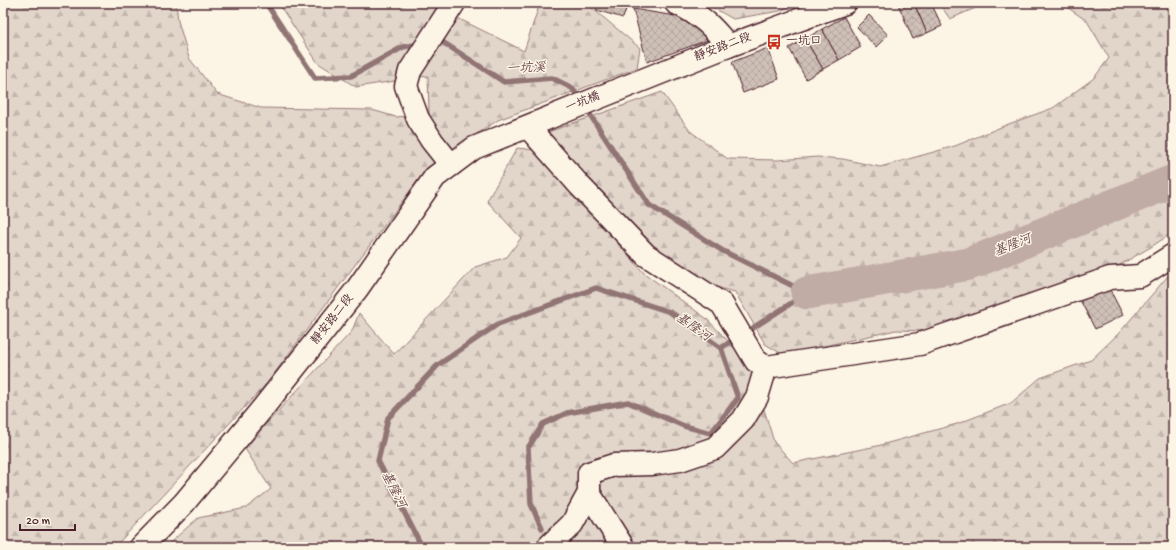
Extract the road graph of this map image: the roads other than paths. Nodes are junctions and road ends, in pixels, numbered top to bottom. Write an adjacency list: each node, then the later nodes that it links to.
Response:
1 (676, 3): 4 (street)
2 (845, 3): 4 (street, 靜安路二段)
3 (452, 5): 7 (street)
4 (728, 46): 5 (street, 靜安路二段)
5 (625, 86): 6 (street, 一坑橋)
6 (535, 124): 7 (street, 靜安路二段); 9 (street)
7 (451, 165): 11 (street, 靜安路二段)
8 (1173, 255): 9 (street)
9 (761, 364): 10 (street)
10 (589, 493): 12 (street); 13 (street)
11 (141, 547)
12 (548, 547)
13 (623, 547)

